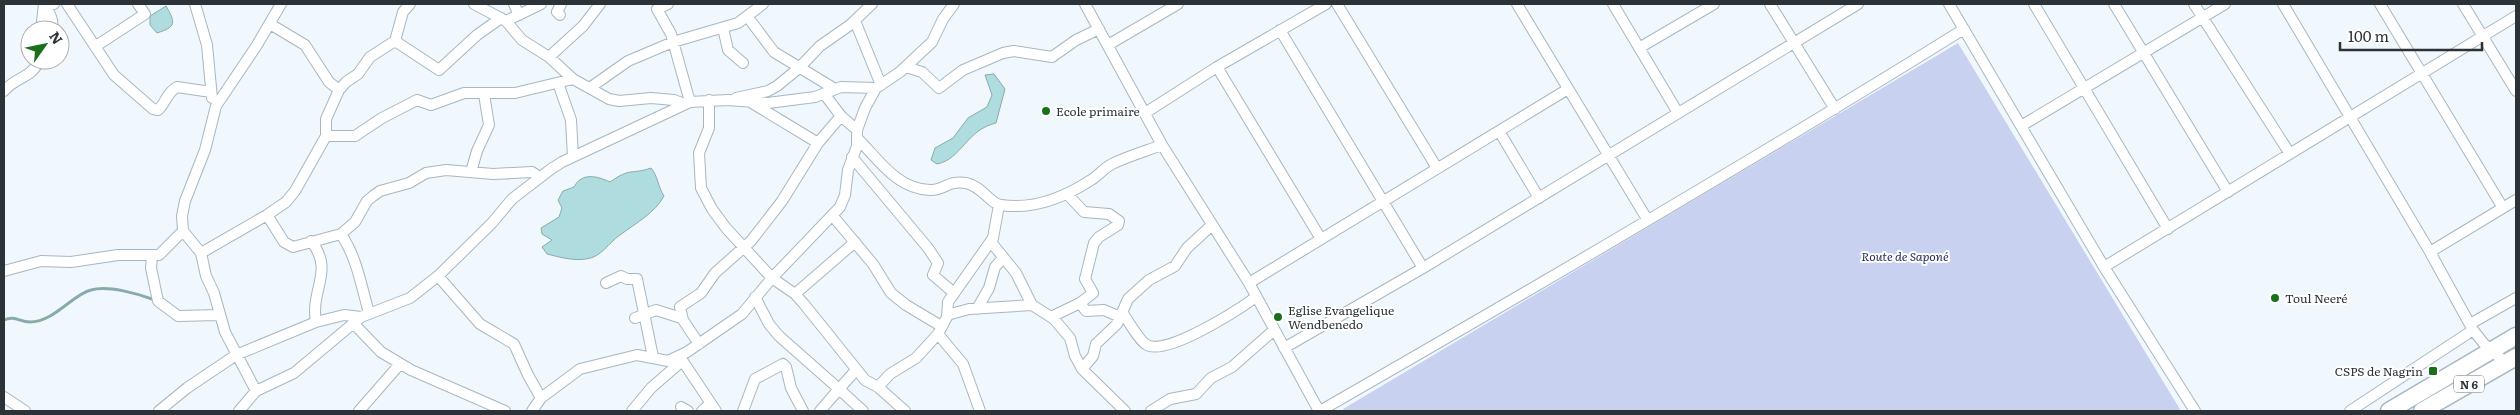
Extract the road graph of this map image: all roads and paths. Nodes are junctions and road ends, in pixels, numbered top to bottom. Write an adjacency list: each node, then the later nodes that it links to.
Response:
1 (47, 4): 40 (street); 41 (street)
2 (67, 4): 54 (street)
3 (138, 4): 54 (street)
4 (195, 4): 74 (street)
5 (280, 4): 44 (street)
6 (410, 4): 50 (street)
7 (474, 4): 42 (street)
8 (514, 4): 35 (street)
9 (541, 4): 35 (street)
10 (561, 4): 36 (street)
11 (600, 4): 57 (street)
12 (668, 4): 33 (street)
13 (872, 4): 34 (street)
14 (954, 4): 59 (street)
15 (1085, 4): 46 (street)
16 (1178, 4): 53 (street)
17 (1326, 4): 48 (street)
18 (1338, 4): 97 (street)
19 (1517, 4): 70 (street)
20 (1613, 4): 55 (street)
21 (1714, 4): 55 (street)
22 (1770, 4): 52 (street)
23 (1858, 4): 52 (street)
24 (1950, 4): 47 (street)
25 (2034, 4): 68 (street)
26 (2114, 4): 56 (street)
27 (2194, 4): 39 (street)
28 (2225, 4): 39 (street)
29 (2283, 4): 86 (street)
30 (2380, 4): 63 (street)
31 (2463, 4): 49 (street)
32 (760, 5): 37 (street)
33 (655, 6): 51 (street)
34 (862, 8): 43 (street)
35 (519, 15): 42 (street)
36 (560, 16)
37 (748, 16): 45 (street); 61 (street)
38 (2516, 16): 49 (street)
39 (2202, 18): 56 (street); 93 (street)
40 (43, 20)
41 (52, 20)
42 (504, 20): 50 (street); 57 (street)
43 (855, 21): 61 (street); 66 (street)
44 (270, 24): 71 (street); 81 (street)
45 (723, 28): 51 (street); 58 (street)
46 (1099, 29): 53 (street); 59 (street)
47 (1964, 29): 82 (street); 87 (street)
48 (1280, 30): 60 (street); 104 (street)
49 (2482, 36): 63 (street); 73 (street)
50 (395, 41): 71 (street)
51 (673, 42): 67 (street); 79 (street)
52 (1794, 43): 82 (street); 83 (street)
53 (1108, 45): 84 (street)
54 (96, 46): 74 (street)
55 (1639, 48): 83 (street)
56 (2143, 53): 68 (street); 100 (street)
57 (549, 57): 64 (street)
58 (743, 62)
59 (906, 67): 66 (street)
60 (1217, 67): 84 (street); 114 (street)
61 (799, 68): 69 (street); 78 (street)
62 (34, 70): 72 (street)
63 (2421, 72): 86 (street); 106 (street)
64 (573, 79): 65 (street); 67 (street)
65 (558, 83): 75 (street); 95 (street)
66 (879, 86): 69 (street); 89 (street)
67 (591, 87): 79 (street)
68 (2083, 88): 87 (street); 111 (street)
69 (835, 89): 76 (street)
70 (1568, 89): 88 (street); 94 (street)
71 (339, 90): 90 (street)
72 (4, 91)
73 (2516, 91)
74 (211, 92): 81 (street)
75 (484, 94): 90 (street); 98 (street)
76 (825, 94): 80 (street); 85 (street)
77 (709, 100): 78 (street); 79 (street); 118 (street)
78 (728, 100): 80 (street)
79 (687, 103): 95 (street)
80 (751, 103): 91 (street)
81 (216, 106): 112 (street)
82 (1835, 109): 109 (street)
83 (1678, 113): 94 (street)
84 (1145, 114): 92 (street)
85 (841, 116): 89 (street); 91 (street)
86 (2348, 117): 93 (street); 119 (street)
87 (2021, 126): 123 (street)
88 (1499, 131): 97 (street); 102 (street)
89 (857, 134): 96 (street); 105 (street)
90 (326, 136): 107 (street)
91 (818, 143): 118 (street)
92 (1162, 144): 101 (street); 110 (street)
93 (2290, 154): 100 (street)
94 (1608, 156): 102 (street); 109 (street)
95 (573, 157): 99 (street)
96 (852, 157): 108 (street); 130 (street)
97 (1436, 168): 104 (street)
98 (471, 172): 99 (street); 113 (street)
99 (539, 177): 126 (street)
100 (2228, 192): 111 (street)
101 (1068, 194): 105 (street); 135 (street)
102 (1539, 198): 124 (street)
103 (2516, 200): 106 (street)
104 (1383, 201): 114 (street); 124 (street)
105 (998, 205): 117 (street)
106 (2503, 208): 119 (street)
107 (267, 215): 115 (street); 120 (street)
108 (832, 215): 116 (street); 127 (street)
109 (1647, 219): 182 (street)
110 (1212, 224): 129 (street); 138 (street)
111 (2168, 229): 123 (street)
112 (183, 231): 120 (street); 121 (street)
113 (341, 234): 115 (street); 144 (street)
114 (1321, 239): 129 (street)
115 (311, 241): 145 (street)
116 (854, 242): 131 (street); 147 (street)
117 (991, 242): 122 (street); 130 (street)
118 (746, 247): 127 (street); 140 (street)
119 (2430, 252): 146 (street)
120 (201, 253): 139 (street)
121 (152, 256): 125 (street); 139 (street)
122 (1003, 258): 136 (street); 137 (street)
123 (2104, 267): 183 (street)
124 (1423, 268): 151 (street)
125 (4, 271)
126 (438, 276): 144 (street); 164 (street)
127 (772, 278): 131 (street); 132 (street)
128 (606, 283): 142 (street)
129 (1249, 283): 133 (street)
130 (954, 293): 141 (street)
131 (795, 294): 159 (street)
132 (755, 297): 150 (street); 161 (street)
133 (1256, 297): 138 (street); 148 (street)
134 (2516, 298): 146 (street)
135 (1080, 304): 138 (street); 143 (street)
136 (1032, 305): 137 (street); 143 (street)
137 (977, 309): 141 (street)
138 (1121, 314): 158 (street)
139 (219, 315): 153 (street)
140 (682, 315): 142 (street); 150 (street)
141 (948, 315): 147 (street)
142 (640, 316): 154 (street)
143 (1051, 317): 158 (street)
144 (361, 318): 145 (street); 157 (street); 162 (street)
145 (316, 322): 153 (street)
146 (2472, 327): 152 (street); 184 (street)
147 (939, 330): 160 (street); 179 (street)
148 (1274, 330): 151 (street); 181 (street)
149 (2516, 336): 152 (main road, N 6)
150 (698, 344): 155 (street)
151 (1284, 348): 182 (street)
152 (2491, 351): 156 (street); 185 (main road, N 6)
153 (236, 354): 162 (street); 167 (street)
154 (653, 357): 155 (street); 164 (street)
155 (681, 359): 165 (street); 172 (street)
156 (2513, 361): 186 (main road, N 6)
157 (400, 364): 169 (street); 170 (street)
158 (1082, 369): 180 (street)
159 (856, 370): 160 (street); 161 (street)
160 (878, 387): 178 (street)
161 (839, 389): 176 (street); 177 (street)
162 (256, 392): 168 (street)
163 (4, 396): 166 (street)
164 (541, 398): 171 (street)
165 (713, 408): 173 (street)
166 (24, 411)
167 (159, 411)
168 (239, 411)
169 (358, 411)
170 (505, 411)
171 (532, 411)
172 (632, 411)
173 (702, 411)
174 (743, 411): 175 (street)
175 (803, 411)
176 (820, 411)
177 (863, 411)
178 (905, 411)
179 (980, 411)
180 (1125, 411)
181 (1151, 411)
182 (1319, 411)
183 (2195, 411)
184 (2350, 411)
185 (2389, 411)
186 (2422, 411)

